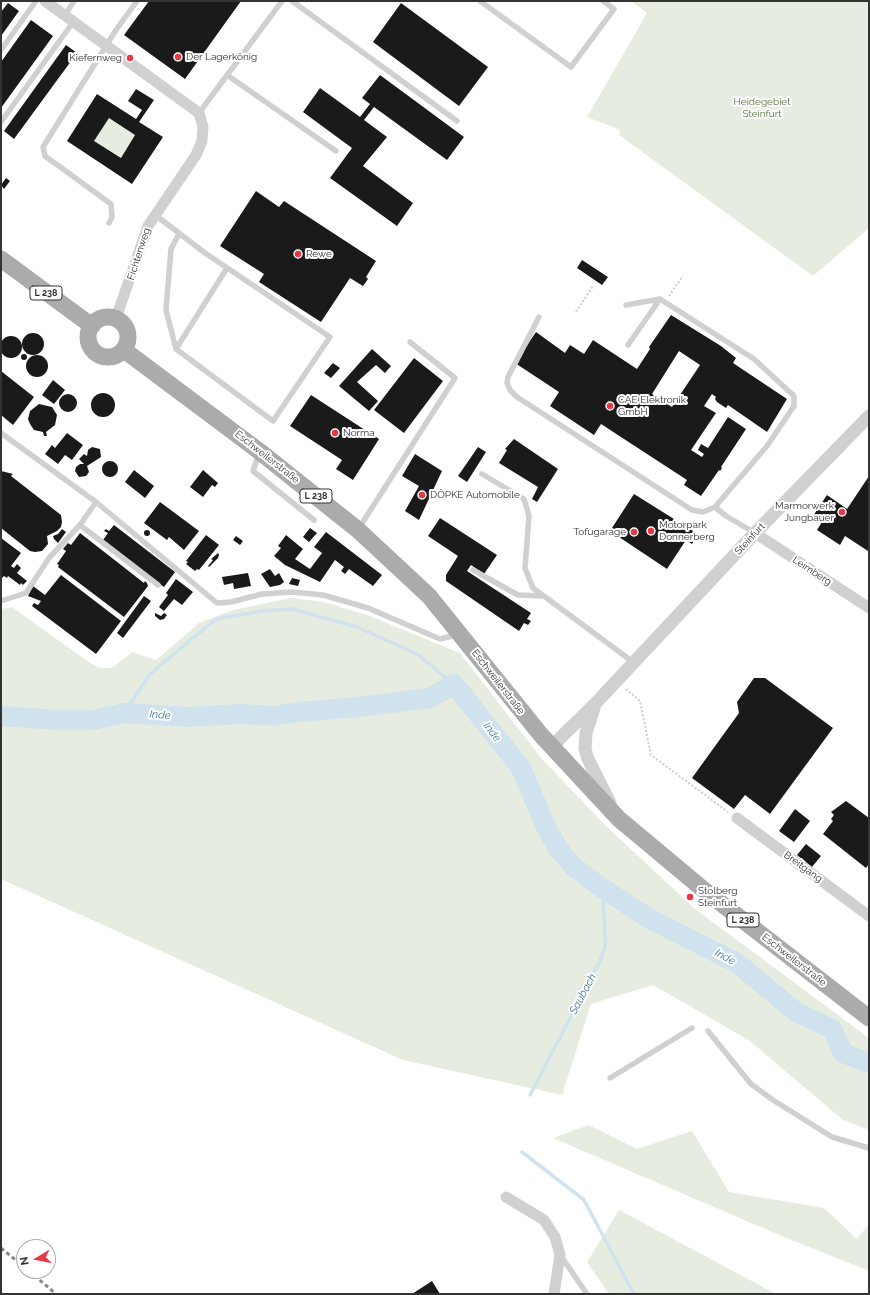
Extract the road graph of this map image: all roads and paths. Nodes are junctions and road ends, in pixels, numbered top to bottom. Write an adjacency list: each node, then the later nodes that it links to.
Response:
1 (36, 1): 11 (lane)
2 (45, 1): 9 (street)
3 (74, 1): 9 (lane)
4 (137, 1): 10 (lane)
5 (282, 1): 12 (lane)
6 (292, 1): 14 (lane)
7 (480, 1): 8 (lane)
8 (603, 1)
9 (69, 18): 10 (street); 15 (lane)
10 (107, 45): 13 (street); 18 (lane)
11 (1, 50)
12 (227, 75): 13 (lane); 16 (lane)
13 (200, 113): 17 (street, Fichtenweg)
14 (457, 120)
15 (1, 122)
16 (336, 151)
17 (154, 214): 19 (lane); 28 (street, Fichtenweg)
18 (109, 223)
19 (179, 234): 21 (lane); 32 (lane)
20 (1, 259): 29 (main road, L 238)
21 (227, 268): 32 (lane); 32 (lane)
22 (683, 276): 24 (path)
23 (593, 286): 26 (path)
24 (662, 300): 25 (lane); 31 (lane); 39 (lane)
25 (626, 305)
26 (576, 312)
27 (539, 317): 39 (lane)
28 (116, 318): 29 (main road); 33 (main road)
29 (92, 326): 33 (main road)
30 (410, 342): 42 (lane)
31 (628, 345)
32 (176, 349)
33 (124, 350): 36 (main road, Eschweilerstraße / L 238)
34 (869, 416): 43 (street, Steinfurt)
35 (1, 434): 38 (lane)
36 (259, 451): 40 (lane); 42 (main road, Eschweilerstraße / L 238)
37 (482, 474): 46 (lane)
38 (96, 502): 41 (lane); 49 (lane)
39 (715, 507): 43 (lane)
40 (314, 520)
41 (80, 525): 45 (lane); 47 (lane)
42 (358, 530): 49 (main road, Eschweilerstraße / L 238)
43 (755, 533): 48 (street, Leimberg); 50 (street, Steinfurt)
44 (473, 570): 46 (lane)
45 (158, 585)
46 (544, 596): 50 (lane)
47 (1, 601)
48 (869, 608)
49 (460, 633): 53 (main road, Eschweilerstraße / L 238)
50 (633, 662): 51 (street, Steinfurt)
51 (617, 680): 52 (street, Steinfurt); 54 (path)
52 (594, 705): 53 (street, Steinfurt); 55 (street)
53 (551, 747): 55 (main road, Eschweilerstraße / L 238)
54 (737, 818): 56 (street, Breitgang)
55 (619, 819): 57 (main road, Eschweilerstraße / L 238)
56 (869, 916)
57 (869, 1018)
58 (692, 1028): 60 (lane)
59 (708, 1032): 61 (lane)
60 (610, 1078)
61 (869, 1148)
62 (506, 1197): 63 (street)
63 (560, 1254): 64 (street); 65 (lane)
64 (554, 1294)
65 (587, 1294)

